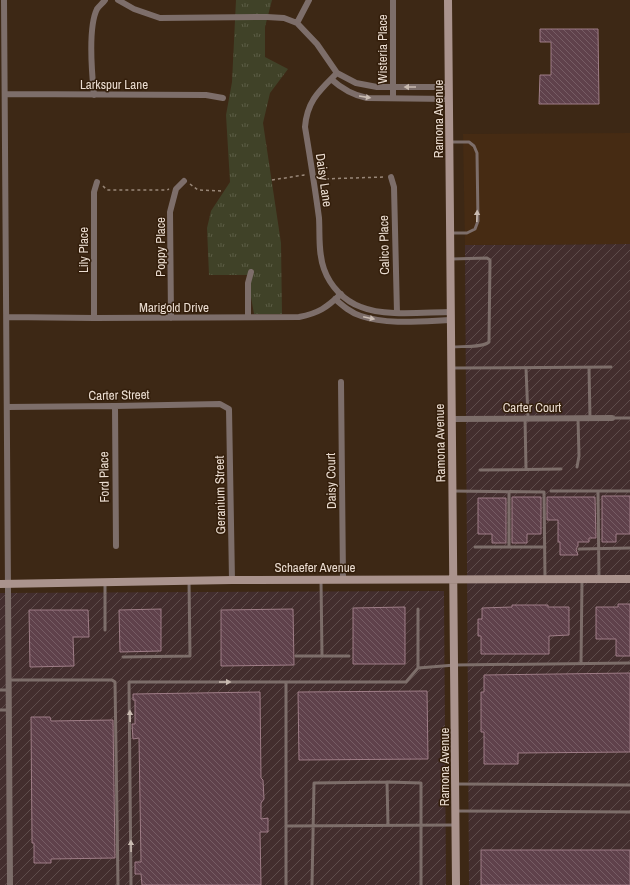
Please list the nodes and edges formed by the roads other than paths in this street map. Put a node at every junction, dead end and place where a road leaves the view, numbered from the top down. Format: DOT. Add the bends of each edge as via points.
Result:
graph roads {
  1 [pos="4,0"];
  2 [pos="106,0"];
  3 [pos="118,0"];
  4 [pos="309,0"];
  5 [pos="393,0"];
  6 [pos="448,0"];
  7 [pos="297,23"];
  8 [pos="337,73"];
  9 [pos="331,79"];
  10 [pos="393,87"];
  11 [pos="449,87"];
  12 [pos="5,94"];
  13 [pos="94,96"];
  14 [pos="222,98"];
  15 [pos="393,98"];
  16 [pos="450,98"];
  17 [pos="450,142"];
  18 [pos="391,177"];
  19 [pos="184,181"];
  20 [pos="97,182"];
  21 [pos="450,233"];
  22 [pos="451,259"];
  23 [pos="251,272"];
  24 [pos="3,289"];
  25 [pos="341,294"];
  26 [pos="336,299"];
  27 [pos="451,312"];
  28 [pos="396,313"];
  29 [pos="7,317"];
  30 [pos="248,317"];
  31 [pos="94,318"];
  32 [pos="171,318"];
  33 [pos="451,320"];
  34 [pos="452,346"];
  35 [pos="611,367"];
  36 [pos="452,368"];
  37 [pos="526,368"];
  38 [pos="589,368"];
  39 [pos="341,382"];
  40 [pos="115,406"];
  41 [pos="7,407"];
  42 [pos="229,409"];
  43 [pos="527,418"];
  44 [pos="578,418"];
  45 [pos="590,418"];
  46 [pos="612,418"];
  47 [pos="630,418"];
  48 [pos="452,419"];
  49 [pos="577,467"];
  50 [pos="526,469"];
  51 [pos="480,470"];
  52 [pos="562,470"];
  53 [pos="453,491"];
  54 [pos="551,491"];
  55 [pos="598,491"];
  56 [pos="630,491"];
  57 [pos="509,492"];
  58 [pos="116,546"];
  59 [pos="476,547"];
  60 [pos="509,547"];
  61 [pos="545,547"];
  62 [pos="598,548"];
  63 [pos="630,548"];
  64 [pos="579,549"];
  65 [pos="321,579"];
  66 [pos="343,579"];
  67 [pos="546,579"];
  68 [pos="582,579"];
  69 [pos="599,579"];
  70 [pos="630,579"];
  71 [pos="232,580"];
  72 [pos="454,580"];
  73 [pos="189,581"];
  74 [pos="105,582"];
  75 [pos="4,584"];
  76 [pos="418,609"];
  77 [pos="106,630"];
  78 [pos="296,656"];
  79 [pos="322,656"];
  80 [pos="349,656"];
  81 [pos="123,658"];
  82 [pos="630,663"];
  83 [pos="582,664"];
  84 [pos="455,665"];
  85 [pos="418,668"];
  86 [pos="8,680"];
  87 [pos="286,682"];
  88 [pos="0,690"];
  89 [pos="8,690"];
  90 [pos="0,710"];
  91 [pos="8,710"];
  92 [pos="387,782"];
  93 [pos="456,784"];
  94 [pos="630,785"];
  95 [pos="456,811"];
  96 [pos="630,812"];
  97 [pos="388,825"];
  98 [pos="422,825"];
  99 [pos="456,825"];
  100 [pos="286,826"];
  101 [pos="313,826"];
  102 [pos="10,885"];
  103 [pos="118,885"];
  104 [pos="131,885"];
  105 [pos="286,885"];
  106 [pos="312,885"];
  107 [pos="420,885"];
  108 [pos="456,885"];
  1 -- 12 [label="street"];
  2 -- 13 [label="street" via="97,8 94,20"];
  3 -- 7 [label="street" via="160,18 267,17 284,18"];
  4 -- 7 [label="street"];
  5 -- 10 [label="street, Wisteria Place"];
  6 -- 11 [label="main road, Ramona Avenue"];
  7 -- 8 [label="street" via="317,44"];
  8 -- 9 [label="street, Daisy Lane"];
  8 -- 10 [label="street" via="356,83"];
  9 -- 15 [label="street, one-way" via="346,91 360,97"];
  9 -- 25 [label="street, Daisy Lane" via="310,105 306,127 324,268 330,282"];
  11 -- 10 [label="street, one-way"];
  10 -- 15 [label="street, Wisteria Place"];
  11 -- 16 [label="main road, Ramona Avenue"];
  12 -- 13 [label="street, Larkspur Lane"];
  12 -- 24 [label="street"];
  13 -- 14 [label="street, Larkspur Lane" via="206,95"];
  15 -- 16 [label="street"];
  16 -- 17 [label="main road, Ramona Avenue"];
  17 -- 21 [label="main road, Ramona Avenue"];
  21 -- 17 [label="lane, one-way" via="467,233 475,229 478,221 477,153 469,142"];
  18 -- 28 [label="street, Calico Place" via="394,187"];
  19 -- 32 [label="street, Poppy Place" via="176,189 170,212"];
  20 -- 31 [label="street, Lily Place" via="94,192"];
  21 -- 22 [label="main road, Ramona Avenue"];
  22 -- 27 [label="main road, Ramona Avenue"];
  22 -- 34 [label="lane" via="490,260 489,342 486,345"];
  23 -- 30 [label="street" via="248,283"];
  24 -- 29 [label="street"];
  25 -- 26 [label="street, Marigold Drive"];
  25 -- 28 [label="street" via="349,302 362,308"];
  26 -- 30 [label="street, Marigold Drive" via="319,312 299,317"];
  26 -- 33 [label="street, one-way" via="355,314 370,318 392,321"];
  27 -- 28 [label="street"];
  27 -- 33 [label="main road, Ramona Avenue"];
  29 -- 31 [label="street, Marigold Drive"];
  29 -- 41 [label="street"];
  30 -- 32 [label="street, Marigold Drive"];
  31 -- 32 [label="street, Marigold Drive"];
  33 -- 34 [label="main road, Ramona Avenue"];
  34 -- 36 [label="main road, Ramona Avenue"];
  35 -- 38 [label="lane"];
  36 -- 37 [label="lane"];
  36 -- 48 [label="main road, Ramona Avenue"];
  37 -- 38 [label="lane"];
  37 -- 43 [label="lane"];
  38 -- 45 [label="lane"];
  39 -- 66 [label="street, Daisy Court"];
  40 -- 41 [label="street, Carter Street"];
  40 -- 42 [label="street, Carter Street" via="220,404"];
  40 -- 58 [label="street, Ford Place"];
  41 -- 75 [label="street"];
  42 -- 71 [label="street, Geranium Street"];
  43 -- 44 [label="street, Carter Court"];
  43 -- 48 [label="street, Carter Court"];
  43 -- 50 [label="lane"];
  44 -- 45 [label="street, Carter Court"];
  44 -- 49 [label="lane"];
  45 -- 46 [label="street, Carter Court"];
  46 -- 47 [label="lane"];
  48 -- 53 [label="main road, Ramona Avenue"];
  50 -- 51 [label="lane"];
  50 -- 52 [label="lane"];
  53 -- 57 [label="lane"];
  53 -- 72 [label="main road, Ramona Avenue"];
  54 -- 55 [label="lane"];
  55 -- 56 [label="lane"];
  55 -- 62 [label="lane"];
  57 -- 60 [label="lane"];
  57 -- 61 [label="lane" via="544,492"];
  59 -- 60 [label="lane"];
  60 -- 61 [label="lane"];
  61 -- 67 [label="lane"];
  62 -- 63 [label="lane"];
  62 -- 64 [label="lane"];
  62 -- 69 [label="lane"];
  65 -- 66 [label="main road, Schaefer Avenue"];
  65 -- 71 [label="main road, Schaefer Avenue"];
  65 -- 79 [label="lane"];
  66 -- 72 [label="main road, Schaefer Avenue"];
  67 -- 68 [label="main road, Schaefer Avenue"];
  67 -- 72 [label="main road, Schaefer Avenue"];
  68 -- 69 [label="main road, Schaefer Avenue"];
  68 -- 83 [label="lane"];
  69 -- 70 [label="main road, Schaefer Avenue"];
  71 -- 73 [label="main road, Schaefer Avenue"];
  72 -- 84 [label="main road, Ramona Avenue"];
  73 -- 74 [label="main road, Schaefer Avenue"];
  73 -- 81 [label="lane" via="190,656"];
  74 -- 75 [label="main road, Schaefer Avenue"];
  74 -- 77 [label="lane"];
  75 -- 86 [label="street"];
  76 -- 85 [label="lane"];
  78 -- 79 [label="lane"];
  79 -- 80 [label="lane"];
  82 -- 83 [label="lane"];
  83 -- 84 [label="lane"];
  84 -- 85 [label="lane"];
  84 -- 93 [label="main road, Ramona Avenue"];
  85 -- 87 [label="lane" via="406,682"];
  86 -- 89 [label="street"];
  86 -- 103 [label="lane" via="115,682"];
  87 -- 100 [label="lane"];
  104 -- 87 [label="lane, one-way" via="129,682"];
  88 -- 89 [label="lane"];
  89 -- 91 [label="street"];
  90 -- 91 [label="lane"];
  91 -- 102 [label="street"];
  92 -- 97 [label="lane"];
  92 -- 98 [label="lane" via="421,783"];
  92 -- 101 [label="lane" via="314,783"];
  93 -- 94 [label="lane"];
  93 -- 95 [label="main road, Ramona Avenue"];
  95 -- 96 [label="lane"];
  95 -- 99 [label="main road, Ramona Avenue"];
  97 -- 98 [label="lane"];
  97 -- 101 [label="lane"];
  98 -- 99 [label="lane"];
  98 -- 107 [label="lane"];
  99 -- 108 [label="main road, Ramona Avenue"];
  100 -- 101 [label="lane"];
  100 -- 105 [label="lane"];
  101 -- 106 [label="lane"];
}
